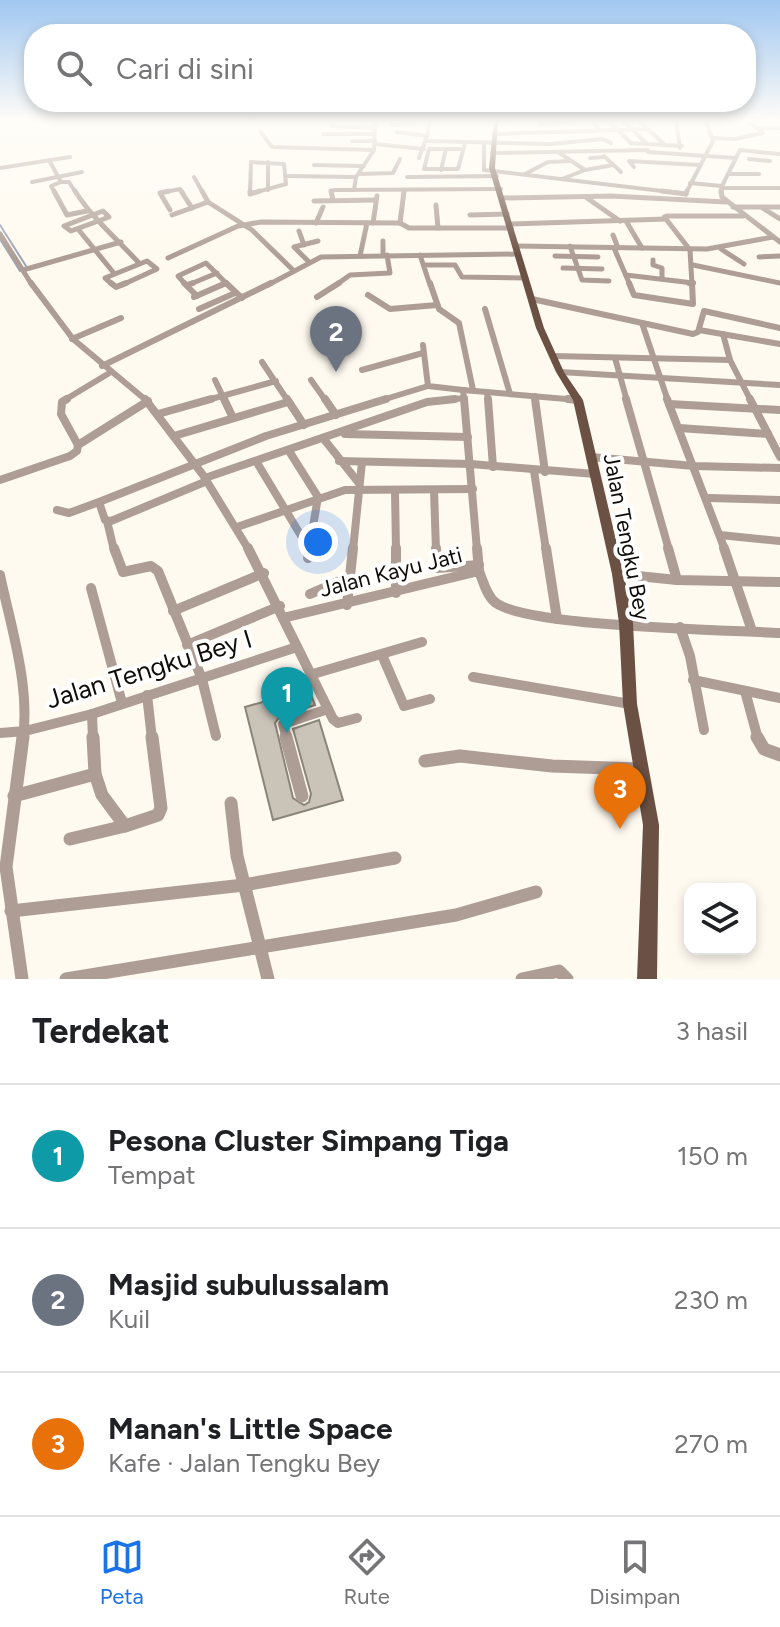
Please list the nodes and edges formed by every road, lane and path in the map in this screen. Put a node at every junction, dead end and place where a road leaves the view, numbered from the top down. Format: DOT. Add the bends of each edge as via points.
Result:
graph roads {
  1 [pos="699,165"];
  2 [pos="31,166"];
  3 [pos="52,166"];
  4 [pos="250,166"];
  5 [pos="268,166"];
  6 [pos="284,166"];
  7 [pos="321,166"];
  8 [pos="324,166"];
  9 [pos="364,166"];
  10 [pos="398,166"];
  11 [pos="425,166"];
  12 [pos="442,166"];
  13 [pos="459,166"];
  14 [pos="483,166"];
  15 [pos="495,166"];
  16 [pos="541,166"];
  17 [pos="578,166"];
  18 [pos="602,166"];
  19 [pos="605,166"];
  20 [pos="614,166"];
  21 [pos="651,166"];
  22 [pos="732,166"];
  23 [pos="441,170"];
  24 [pos="585,170"];
  25 [pos="648,171"];
  26 [pos="82,172"];
  27 [pos="621,172"];
  28 [pos="496,173"];
  29 [pos="524,174"];
  30 [pos="728,174"];
  31 [pos="759,174"];
  32 [pos="357,175"];
  33 [pos="287,176"];
  34 [pos="57,177"];
  35 [pos="194,177"];
  36 [pos="407,177"];
  37 [pos="561,179"];
  38 [pos="41,180"];
  39 [pos="32,182"];
  40 [pos="61,182"];
  41 [pos="690,183"];
  42 [pos="722,187"];
  43 [pos="780,188"];
  44 [pos="268,190"];
  45 [pos="354,190"];
  46 [pos="378,191"];
  47 [pos="404,191"];
  48 [pos="160,193"];
  49 [pos="686,194"];
  50 [pos="149,195"];
  51 [pos="587,197"];
  52 [pos="333,200"];
  53 [pos="376,200"];
  54 [pos="314,201"];
  55 [pos="693,201"];
  56 [pos="208,202"];
  57 [pos="726,202"];
  58 [pos="436,205"];
  59 [pos="323,207"];
  60 [pos="732,207"];
  61 [pos="780,207"];
  62 [pos="192,208"];
  63 [pos="763,208"];
  64 [pos="478,209"];
  65 [pos="506,211"];
  66 [pos="88,213"];
  67 [pos="470,215"];
  68 [pos="743,216"];
  69 [pos="778,217"];
  70 [pos="666,219"];
  71 [pos="623,221"];
  72 [pos="101,222"];
  73 [pos="316,223"];
  74 [pos="370,223"];
  75 [pos="400,223"];
  76 [pos="245,224"];
  77 [pos="438,228"];
  78 [pos="463,228"];
  79 [pos="78,229"];
  80 [pos="299,231"];
  81 [pos="0,234"];
  82 [pos="613,235"];
  83 [pos="464,237"];
  84 [pos="773,237"];
  85 [pos="318,241"];
  86 [pos="383,241"];
  87 [pos="121,242"];
  88 [pos="780,242"];
  89 [pos="304,245"];
  90 [pos="570,246"];
  91 [pos="616,248"];
  92 [pos="642,248"];
  93 [pos="720,248"];
  94 [pos="95,250"];
  95 [pos="517,250"];
  96 [pos="690,250"];
  97 [pos="385,255"];
  98 [pos="420,255"];
  99 [pos="360,256"];
  100 [pos="555,256"];
  101 [pos="780,256"];
  102 [pos="574,257"];
  103 [pos="598,257"];
  104 [pos="759,257"];
  105 [pos="168,258"];
  106 [pos="653,260"];
  107 [pos="309,262"];
  108 [pos="139,263"];
  109 [pos="744,264"];
  110 [pos="424,265"];
  111 [pos="693,265"];
  112 [pos="563,268"];
  113 [pos="578,269"];
  114 [pos="602,269"];
  115 [pos="23,270"];
  116 [pos="294,271"];
  117 [pos="113,272"];
  118 [pos="217,273"];
  119 [pos="626,275"];
  120 [pos="526,278"];
  121 [pos="662,278"];
  122 [pos="609,281"];
  123 [pos="226,283"];
  124 [pos="693,283"];
  125 [pos="780,283"];
  126 [pos="187,285"];
  127 [pos="239,295"];
  128 [pos="368,295"];
  129 [pos="317,297"];
  130 [pos="532,299"];
  131 [pos="695,301"];
  132 [pos="437,305"];
  133 [pos="199,309"];
  134 [pos="485,309"];
  135 [pos="704,311"];
  136 [pos="121,318"];
  137 [pos="642,323"];
  138 [pos="780,328"];
  139 [pos="699,330"];
  140 [pos="723,334"];
  141 [pos="72,339"];
  142 [pos="780,344"];
  143 [pos="553,356"];
  144 [pos="615,358"];
  145 [pos="656,359"];
  146 [pos="730,360"];
  147 [pos="262,362"];
  148 [pos="102,366"];
  149 [pos="362,370"];
  150 [pos="111,372"];
  151 [pos="560,372"];
  152 [pos="618,375"];
  153 [pos="660,377"];
  154 [pos="215,380"];
  155 [pos="311,380"];
  156 [pos="276,381"];
  157 [pos="740,382"];
  158 [pos="780,385"];
  159 [pos="428,386"];
  160 [pos="473,390"];
  161 [pos="487,392"];
  162 [pos="464,394"];
  163 [pos="510,394"];
  164 [pos="220,396"];
  165 [pos="535,396"];
  166 [pos="578,400"];
  167 [pos="148,401"];
  168 [pos="288,402"];
  169 [pos="669,404"];
  170 [pos="756,409"];
  171 [pos="780,410"];
  172 [pos="158,414"];
  173 [pos="336,415"];
  174 [pos="233,418"];
  175 [pos="304,425"];
  176 [pos="679,428"];
  177 [pos="339,433"];
  178 [pos="768,434"];
  179 [pos="174,436"];
  180 [pos="468,437"];
  181 [pos="323,438"];
  182 [pos="78,445"];
  183 [pos="289,451"];
  184 [pos="591,457"];
  185 [pos="780,457"];
  186 [pos="256,461"];
  187 [pos="339,461"];
  188 [pos="362,462"];
  189 [pos="645,462"];
  190 [pos="193,463"];
  191 [pos="471,464"];
  192 [pos="694,466"];
  193 [pos="493,467"];
  194 [pos="780,468"];
  195 [pos="534,471"];
  196 [pos="545,472"];
  197 [pos="595,474"];
  198 [pos="0,480"];
  199 [pos="206,480"];
  200 [pos="358,486"];
  201 [pos="473,489"];
  202 [pos="434,490"];
  203 [pos="395,491"];
  204 [pos="318,497"];
  205 [pos="708,498"];
  206 [pos="780,500"];
  207 [pos="99,502"];
  208 [pos="57,510"];
  209 [pos="284,510"];
  210 [pos="107,521"];
  211 [pos="237,527"];
  212 [pos="720,535"];
  213 [pos="780,541"];
  214 [pos="479,568"];
  215 [pos="264,573"];
  216 [pos="618,574"];
  217 [pos="349,577"];
  218 [pos="0,579"];
  219 [pos="677,580"];
  220 [pos="737,580"];
  221 [pos="780,582"];
  222 [pos="91,588"];
  223 [pos="396,593"];
  224 [pos="310,594"];
  225 [pos="347,605"];
  226 [pos="280,606"];
  227 [pos="173,611"];
  228 [pos="287,617"];
  229 [pos="557,619"];
  230 [pos="626,623"];
  231 [pos="680,627"];
  232 [pos="752,631"];
  233 [pos="780,633"];
  234 [pos="422,642"];
  235 [pos="187,645"];
  236 [pos="297,647"];
  237 [pos="382,655"];
  238 [pos="313,674"];
  239 [pos="473,677"];
  240 [pos="202,679"];
  241 [pos="693,680"];
  242 [pos="745,691"];
  243 [pos="147,695"];
  244 [pos="780,698"];
  245 [pos="430,699"];
  246 [pos="122,703"];
  247 [pos="630,704"];
  248 [pos="328,709"];
  249 [pos="92,714"];
  250 [pos="357,718"];
  251 [pos="704,730"];
  252 [pos="25,731"];
  253 [pos="0,733"];
  254 [pos="216,736"];
  255 [pos="780,755"];
  256 [pos="425,761"];
  257 [pos="639,769"];
  258 [pos="95,774"];
  259 [pos="14,796"];
  260 [pos="302,796"];
  261 [pos="231,803"];
  262 [pos="125,826"];
  263 [pos="70,839"];
  264 [pos="395,858"];
  265 [pos="3,868"];
  266 [pos="244,885"];
  267 [pos="536,892"];
  268 [pos="11,911"];
  269 [pos="260,947"];
  270 [pos="22,979"];
  271 [pos="66,979"];
  272 [pos="268,979"];
  273 [pos="522,979"];
  274 [pos="567,979"];
  275 [pos="647,979"];
  1 -- 41 [label="street"];
  2 -- 38 [label="street"];
  3 -- 34 [label="street"];
  4 -- 44 [label="street" via="249,192"];
  5 -- 44 [label="street"];
  6 -- 33 [label="street"];
  7 -- 8 [label="street"];
  8 -- 9 [label="street"];
  9 -- 32 [label="street"];
  10 -- 32 [label="street" via="394,172"];
  11 -- 23 [label="street"];
  12 -- 23 [label="street"];
  13 -- 23 [label="street"];
  14 -- 28 [label="street"];
  15 -- 28 [label="main road, Jalan Tengku Bey"];
  16 -- 29 [label="street"];
  17 -- 24 [label="street"];
  18 -- 19 [label="street"];
  18 -- 24 [label="street"];
  20 -- 27 [label="street"];
  21 -- 25 [label="street"];
  22 -- 30 [label="street"];
  24 -- 37 [label="street"];
  26 -- 34 [label="street"];
  28 -- 29 [label="street"];
  28 -- 36 [label="street"];
  28 -- 65 [label="main road, Jalan Tengku Bey"];
  29 -- 37 [label="street"];
  30 -- 31 [label="street"];
  30 -- 42 [label="street"];
  32 -- 33 [label="street"];
  32 -- 45 [label="street"];
  33 -- 44 [label="street" via="286,185"];
  34 -- 38 [label="street"];
  34 -- 40 [label="street"];
  35 -- 56 [label="street"];
  37 -- 49 [label="street"];
  38 -- 39 [label="street"];
  40 -- 66 [label="street" via="69,182"];
  40 -- 66 [label="street" via="51,186 67,215"];
  41 -- 42 [label="street"];
  41 -- 49 [label="street"];
  42 -- 43 [label="street"];
  42 -- 57 [label="street"];
  45 -- 46 [label="street"];
  45 -- 52 [label="street" via="332,190"];
  46 -- 47 [label="street"];
  46 -- 53 [label="street"];
  47 -- 65 [label="street"];
  47 -- 75 [label="street"];
  48 -- 50 [label="street"];
  48 -- 62 [label="street" via="180,189"];
  48 -- 62 [label="street" via="171,213"];
  49 -- 55 [label="street"];
  51 -- 55 [label="street"];
  51 -- 65 [label="street"];
  51 -- 71 [label="street"];
  52 -- 53 [label="street"];
  52 -- 54 [label="street"];
  53 -- 74 [label="street"];
  55 -- 57 [label="street"];
  56 -- 62 [label="street"];
  56 -- 76 [label="street"];
  57 -- 60 [label="street"];
  58 -- 77 [label="street"];
  59 -- 73 [label="street"];
  60 -- 63 [label="street"];
  60 -- 68 [label="street"];
  61 -- 63 [label="street"];
  63 -- 69 [label="street"];
  64 -- 65 [label="street"];
  65 -- 67 [label="street"];
  65 -- 71 [label="street"];
  65 -- 78 [label="street"];
  65 -- 95 [label="main road, Jalan Tengku Bey"];
  66 -- 72 [label="street"];
  66 -- 72 [label="street" via="105,212 109,217"];
  66 -- 79 [label="street" via="64,225 69,231"];
  68 -- 70 [label="street"];
  68 -- 84 [label="street"];
  70 -- 71 [label="street"];
  70 -- 96 [label="street"];
  71 -- 92 [label="street"];
  72 -- 79 [label="street"];
  72 -- 87 [label="street"];
  73 -- 74 [label="street"];
  73 -- 76 [label="street"];
  74 -- 75 [label="street"];
  74 -- 99 [label="street"];
  75 -- 77 [label="street" via="407,228"];
  76 -- 105 [label="street"];
  76 -- 116 [label="street"];
  77 -- 78 [label="street"];
  78 -- 83 [label="street"];
  79 -- 94 [label="street"];
  80 -- 89 [label="street"];
  81 -- 115 [label="street"];
  82 -- 91 [label="street"];
  84 -- 88 [label="street"];
  84 -- 93 [label="street"];
  85 -- 89 [label="street"];
  86 -- 97 [label="street"];
  87 -- 94 [label="street"];
  87 -- 108 [label="street"];
  89 -- 107 [label="street" via="294,248"];
  90 -- 91 [label="street"];
  90 -- 95 [label="street"];
  90 -- 102 [label="street"];
  91 -- 92 [label="street"];
  91 -- 119 [label="street"];
  92 -- 96 [label="street"];
  93 -- 96 [label="street"];
  93 -- 109 [label="street"];
  94 -- 115 [label="street"];
  94 -- 117 [label="street"];
  95 -- 98 [label="street"];
  95 -- 120 [label="main road, Jalan Tengku Bey"];
  96 -- 111 [label="street"];
  97 -- 98 [label="street"];
  97 -- 99 [label="street"];
  97 -- 129 [label="street" via="390,273 350,275"];
  98 -- 110 [label="street"];
  99 -- 107 [label="street" via="323,256"];
  100 -- 102 [label="street"];
  101 -- 104 [label="street"];
  102 -- 103 [label="street"];
  102 -- 113 [label="street"];
  106 -- 121 [label="street" via="662,268"];
  107 -- 116 [label="street"];
  108 -- 117 [label="street"];
  108 -- 117 [label="street" via="149,261 157,269 116,287 105,278"];
  110 -- 120 [label="street" via="455,265 462,277"];
  110 -- 132 [label="street"];
  111 -- 124 [label="street"];
  111 -- 125 [label="street"];
  112 -- 113 [label="street"];
  113 -- 114 [label="street"];
  113 -- 122 [label="street" via="583,280"];
  115 -- 141 [label="street"];
  116 -- 127 [label="street"];
  118 -- 123 [label="street"];
  118 -- 126 [label="street"];
  118 -- 126 [label="street" via="204,264 178,276"];
  119 -- 121 [label="street"];
  119 -- 131 [label="street" via="636,296"];
  120 -- 130 [label="main road, Jalan Tengku Bey"];
  121 -- 124 [label="street"];
  123 -- 126 [label="street" via="194,297"];
  123 -- 127 [label="street"];
  124 -- 131 [label="street"];
  127 -- 133 [label="street"];
  127 -- 148 [label="street"];
  128 -- 132 [label="street" via="390,309"];
  130 -- 137 [label="street"];
  130 -- 143 [label="main road, Jalan Tengku Bey"];
  131 -- 135 [label="street" via="704,305"];
  132 -- 160 [label="street" via="459,323"];
  134 -- 163 [label="street"];
  135 -- 138 [label="street"];
  135 -- 139 [label="street"];
  136 -- 141 [label="street"];
  137 -- 139 [label="street" via="693,334"];
  137 -- 145 [label="street"];
  139 -- 140 [label="street"];
  140 -- 142 [label="street"];
  140 -- 146 [label="street"];
  141 -- 148 [label="street"];
  143 -- 144 [label="street"];
  143 -- 151 [label="main road, Jalan Tengku Bey"];
  144 -- 145 [label="street"];
  144 -- 152 [label="street"];
  145 -- 146 [label="street"];
  145 -- 153 [label="street"];
  146 -- 157 [label="street"];
  147 -- 156 [label="street"];
  148 -- 150 [label="street"];
  149 -- 159 [label="street" via="423,349"];
  150 -- 167 [label="street"];
  150 -- 182 [label="street" via="62,402 61,414"];
  151 -- 152 [label="street"];
  151 -- 166 [label="main road, Jalan Tengku Bey"];
  152 -- 153 [label="street"];
  152 -- 189 [label="street"];
  153 -- 157 [label="street"];
  153 -- 169 [label="street"];
  154 -- 164 [label="street"];
  155 -- 173 [label="street"];
  156 -- 164 [label="street"];
  156 -- 168 [label="street"];
  157 -- 158 [label="street"];
  157 -- 170 [label="street"];
  159 -- 162 [label="street"];
  159 -- 173 [label="street"];
  160 -- 161 [label="street"];
  160 -- 162 [label="street"];
  161 -- 163 [label="street"];
  161 -- 193 [label="street"];
  162 -- 177 [label="street"];
  162 -- 180 [label="street"];
  163 -- 165 [label="street"];
  164 -- 172 [label="street"];
  164 -- 174 [label="street"];
  165 -- 166 [label="street"];
  165 -- 196 [label="street"];
  166 -- 184 [label="main road, Jalan Tengku Bey"];
  167 -- 172 [label="street"];
  167 -- 182 [label="street"];
  168 -- 174 [label="street"];
  168 -- 175 [label="street"];
  169 -- 170 [label="street"];
  169 -- 176 [label="street"];
  170 -- 171 [label="street"];
  170 -- 178 [label="street"];
  172 -- 179 [label="street"];
  173 -- 175 [label="street"];
  174 -- 179 [label="street"];
  175 -- 190 [label="street"];
  176 -- 178 [label="street"];
  176 -- 192 [label="street"];
  177 -- 180 [label="street"];
  177 -- 181 [label="street"];
  178 -- 185 [label="street"];
  179 -- 190 [label="street"];
  180 -- 191 [label="street"];
  181 -- 183 [label="street"];
  181 -- 187 [label="street"];
  182 -- 198 [label="street" via="70,456"];
  183 -- 186 [label="street"];
  183 -- 204 [label="street"];
  184 -- 189 [label="street"];
  184 -- 197 [label="main road, Jalan Tengku Bey"];
  186 -- 199 [label="street"];
  186 -- 209 [label="street"];
  187 -- 188 [label="street"];
  187 -- 200 [label="street"];
  188 -- 191 [label="street"];
  188 -- 200 [label="street"];
  189 -- 192 [label="street"];
  189 -- 219 [label="street"];
  190 -- 199 [label="street"];
  190 -- 207 [label="street"];
  191 -- 193 [label="street"];
  191 -- 201 [label="street"];
  192 -- 194 [label="street"];
  192 -- 205 [label="street"];
  193 -- 195 [label="street"];
  195 -- 196 [label="street"];
  195 -- 229 [label="street"];
  196 -- 197 [label="street"];
  197 -- 216 [label="main road, Jalan Tengku Bey"];
  199 -- 210 [label="street"];
  199 -- 211 [label="street"];
  200 -- 203 [label="street"];
  200 -- 204 [label="street"];
  200 -- 217 [label="street"];
  201 -- 202 [label="street"];
  201 -- 214 [label="street"];
  202 -- 203 [label="street"];
  202 -- 214 [label="street" via="437,568"];
  203 -- 223 [label="street"];
  204 -- 209 [label="street"];
  204 -- 209 [label="street" via="308,554"];
  205 -- 206 [label="street"];
  205 -- 212 [label="street"];
  207 -- 208 [label="street" via="69,513"];
  207 -- 210 [label="street"];
  209 -- 211 [label="street"];
  210 -- 227 [label="street" via="121,570 155,567"];
  211 -- 215 [label="street"];
  212 -- 213 [label="street"];
  212 -- 220 [label="street"];
  214 -- 223 [label="street, Jalan Kayu Jati"];
  214 -- 229 [label="street, Jalan Kayu Jati" via="499,607"];
  215 -- 226 [label="street"];
  215 -- 227 [label="street"];
  216 -- 219 [label="street"];
  216 -- 230 [label="main road, Jalan Tengku Bey"];
  217 -- 224 [label="street"];
  217 -- 225 [label="street"];
  218 -- 252 [label="street" via="23,682"];
  219 -- 220 [label="street"];
  220 -- 221 [label="street"];
  220 -- 232 [label="street"];
  222 -- 246 [label="street"];
  223 -- 225 [label="street, Jalan Kayu Jati"];
  225 -- 228 [label="street, Jalan Kayu Jati"];
  226 -- 228 [label="street"];
  226 -- 235 [label="street"];
  227 -- 235 [label="street"];
  228 -- 236 [label="street"];
  229 -- 230 [label="street, Jalan Kayu Jati"];
  230 -- 231 [label="street, Jalan Kayu Jati"];
  230 -- 247 [label="main road, Jalan Tengku Bey"];
  231 -- 232 [label="street, Jalan Kayu Jati"];
  231 -- 241 [label="street"];
  232 -- 233 [label="street, Jalan Kayu Jati"];
  234 -- 237 [label="street"];
  235 -- 240 [label="street"];
  236 -- 238 [label="street"];
  236 -- 240 [label="street, Jalan Tengku Bey I"];
  237 -- 238 [label="street"];
  237 -- 245 [label="street" via="404,706"];
  238 -- 248 [label="street"];
  239 -- 247 [label="street"];
  240 -- 243 [label="street, Jalan Tengku Bey I"];
  240 -- 254 [label="street"];
  241 -- 242 [label="street"];
  241 -- 251 [label="street"];
  242 -- 244 [label="street"];
  242 -- 255 [label="street" via="759,743"];
  243 -- 246 [label="street, Jalan Tengku Bey I"];
  243 -- 262 [label="street" via="161,808 158,815"];
  246 -- 249 [label="street, Jalan Tengku Bey I"];
  247 -- 257 [label="main road, Jalan Tengku Bey"];
  248 -- 250 [label="street" via="334,722"];
  248 -- 260 [label="street" via="283,724"];
  249 -- 252 [label="street, Jalan Tengku Bey I"];
  249 -- 258 [label="street"];
  252 -- 253 [label="street"];
  252 -- 259 [label="street, Jalan Tengku Bey I"];
  256 -- 257 [label="street" via="460,756"];
  257 -- 275 [label="main road, Jalan Tengku Bey" via="651,825"];
  258 -- 259 [label="street"];
  258 -- 262 [label="street" via="102,795"];
  259 -- 265 [label="street, Jalan Tengku Bey I"];
  261 -- 266 [label="street"];
  262 -- 263 [label="street"];
  264 -- 266 [label="street"];
  265 -- 268 [label="street, Jalan Tengku Bey I"];
  266 -- 268 [label="street"];
  266 -- 269 [label="street"];
  267 -- 269 [label="street" via="456,915"];
  268 -- 270 [label="street, Jalan Tengku Bey I"];
  269 -- 271 [label="street"];
  269 -- 272 [label="street"];
  273 -- 274 [label="street" via="559,971"];
}
